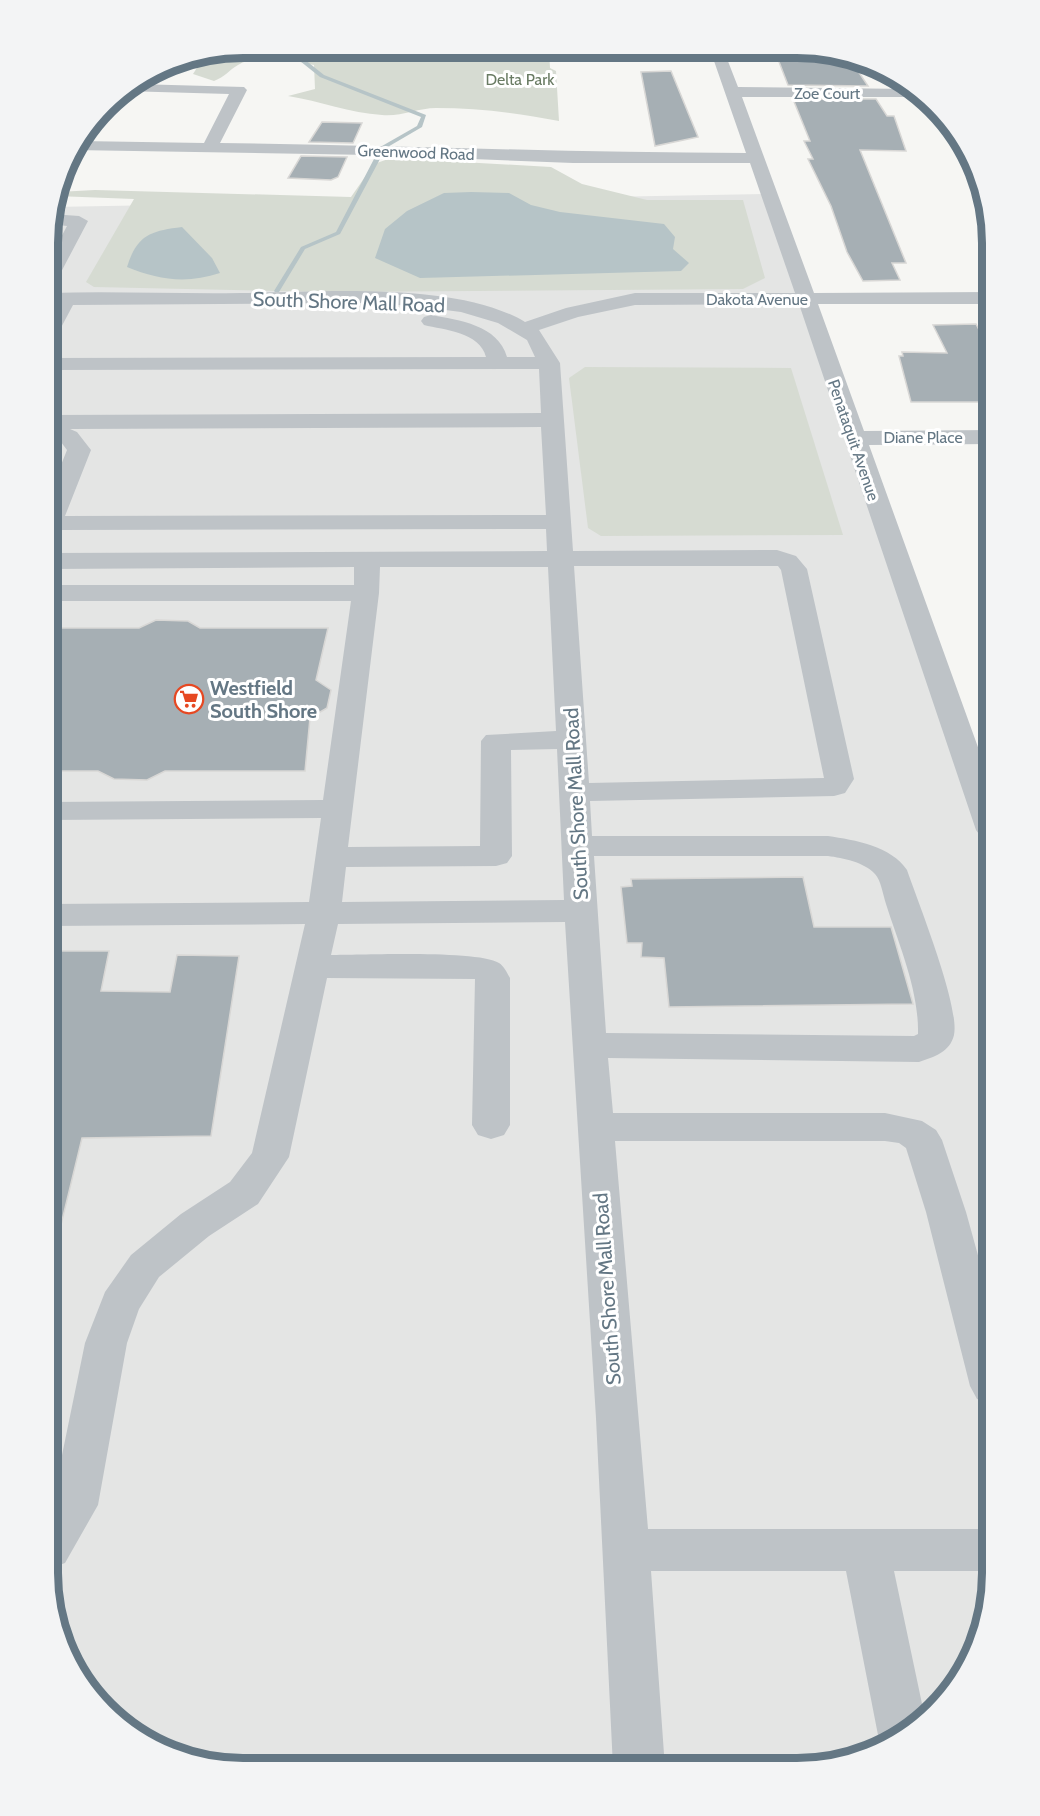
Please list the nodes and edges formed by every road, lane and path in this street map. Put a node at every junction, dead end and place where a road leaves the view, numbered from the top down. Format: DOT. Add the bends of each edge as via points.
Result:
graph roads {
  1 [pos="720,58"];
  2 [pos="143,88"];
  3 [pos="733,92"];
  4 [pos="904,94"];
  5 [pos="86,146"];
  6 [pos="210,147"];
  7 [pos="756,158"];
  8 [pos="60,220"];
  9 [pos="58,260"];
  10 [pos="982,298"];
  11 [pos="805,299"];
  12 [pos="58,311"];
  13 [pos="58,311"];
  14 [pos="526,328"];
  15 [pos="498,363"];
  16 [pos="549,363"];
  17 [pos="58,364"];
  18 [pos="552,420"];
  19 [pos="58,425"];
  20 [pos="58,430"];
  21 [pos="982,437"];
  22 [pos="853,438"];
  23 [pos="58,504"];
  24 [pos="392,522"];
  25 [pos="560,522"];
  26 [pos="58,524"];
  27 [pos="562,558"];
  28 [pos="58,561"];
  29 [pos="380,561"];
  30 [pos="58,593"];
  31 [pos="366,593"];
  32 [pos="573,740"];
  33 [pos="576,792"];
  34 [pos="982,801"];
  35 [pos="338,809"];
  36 [pos="58,811"];
  37 [pos="579,846"];
  38 [pos="332,857"];
  39 [pos="583,910"];
  40 [pos="324,911"];
  41 [pos="58,915"];
  42 [pos="312,966"];
  43 [pos="589,1045"];
  44 [pos="491,1125"];
  45 [pos="595,1127"];
  46 [pos="981,1345"];
  47 [pos="58,1532"];
  48 [pos="625,1550"];
  49 [pos="981,1550"];
  50 [pos="866,1551"];
  51 [pos="901,1725"];
  52 [pos="638,1758"];
  1 -- 3 [label="street, Penataquit Avenue"];
  2 -- 6 [label="street" via="239,90"];
  3 -- 4 [label="street, Zoe Court"];
  3 -- 7 [label="street, Penataquit Avenue"];
  5 -- 6 [label="street, Greenwood Road"];
  6 -- 7 [label="street, Greenwood Road" via="573,158"];
  7 -- 11 [label="street, Penataquit Avenue"];
  8 -- 9 [label="street" via="80,221"];
  10 -- 11 [label="street, Dakota Avenue"];
  11 -- 14 [label="street, Dakota Avenue" via="635,299 573,312"];
  11 -- 22 [label="street, Penataquit Avenue"];
  12 -- 14 [label="street, South Shore Mall Road" via="411,299 473,309"];
  13 -- 15 [label="street" via="412,317 467,330 487,339 496,350"];
  14 -- 16 [label="street, South Shore Mall Road" via="538,336"];
  15 -- 16 [label="street"];
  15 -- 17 [label="street"];
  16 -- 18 [label="street, South Shore Mall Road"];
  18 -- 19 [label="street"];
  18 -- 25 [label="street, South Shore Mall Road"];
  20 -- 23 [label="street" via="79,450"];
  21 -- 22 [label="street, Diane Place"];
  22 -- 34 [label="street, Penataquit Avenue"];
  24 -- 25 [label="street"];
  24 -- 26 [label="street"];
  24 -- 29 [label="street"];
  25 -- 27 [label="street, South Shore Mall Road"];
  27 -- 29 [label="street"];
  27 -- 32 [label="street, South Shore Mall Road"];
  27 -- 33 [label="street" via="787,561 794,569 839,779 834,787 812,789"];
  28 -- 29 [label="street"];
  29 -- 31 [label="street"];
  30 -- 31 [label="street"];
  31 -- 35 [label="street"];
  32 -- 33 [label="street, South Shore Mall Road"];
  32 -- 38 [label="street" via="496,741 496,856"];
  33 -- 37 [label="street, South Shore Mall Road"];
  35 -- 36 [label="street"];
  35 -- 38 [label="street"];
  37 -- 39 [label="street, South Shore Mall Road"];
  37 -- 43 [label="street" via="828,846 876,858 891,870 932,997 936,1034 931,1043 919,1049"];
  38 -- 40 [label="street"];
  39 -- 40 [label="street"];
  39 -- 43 [label="street, South Shore Mall Road"];
  40 -- 41 [label="street"];
  40 -- 42 [label="street"];
  42 -- 44 [label="street" via="473,967 487,971 493,978"];
  42 -- 47 [label="street" via="270,1157 244,1194 195,1225 145,1266 120,1304 106,1343 75,1505"];
  43 -- 45 [label="street, South Shore Mall Road"];
  45 -- 46 [label="street" via="885,1126 909,1131 923,1140"];
  45 -- 48 [label="street, South Shore Mall Road"];
  48 -- 50 [label="street"];
  48 -- 52 [label="street, South Shore Mall Road"];
  49 -- 50 [label="street"];
  50 -- 51 [label="street"];
}
